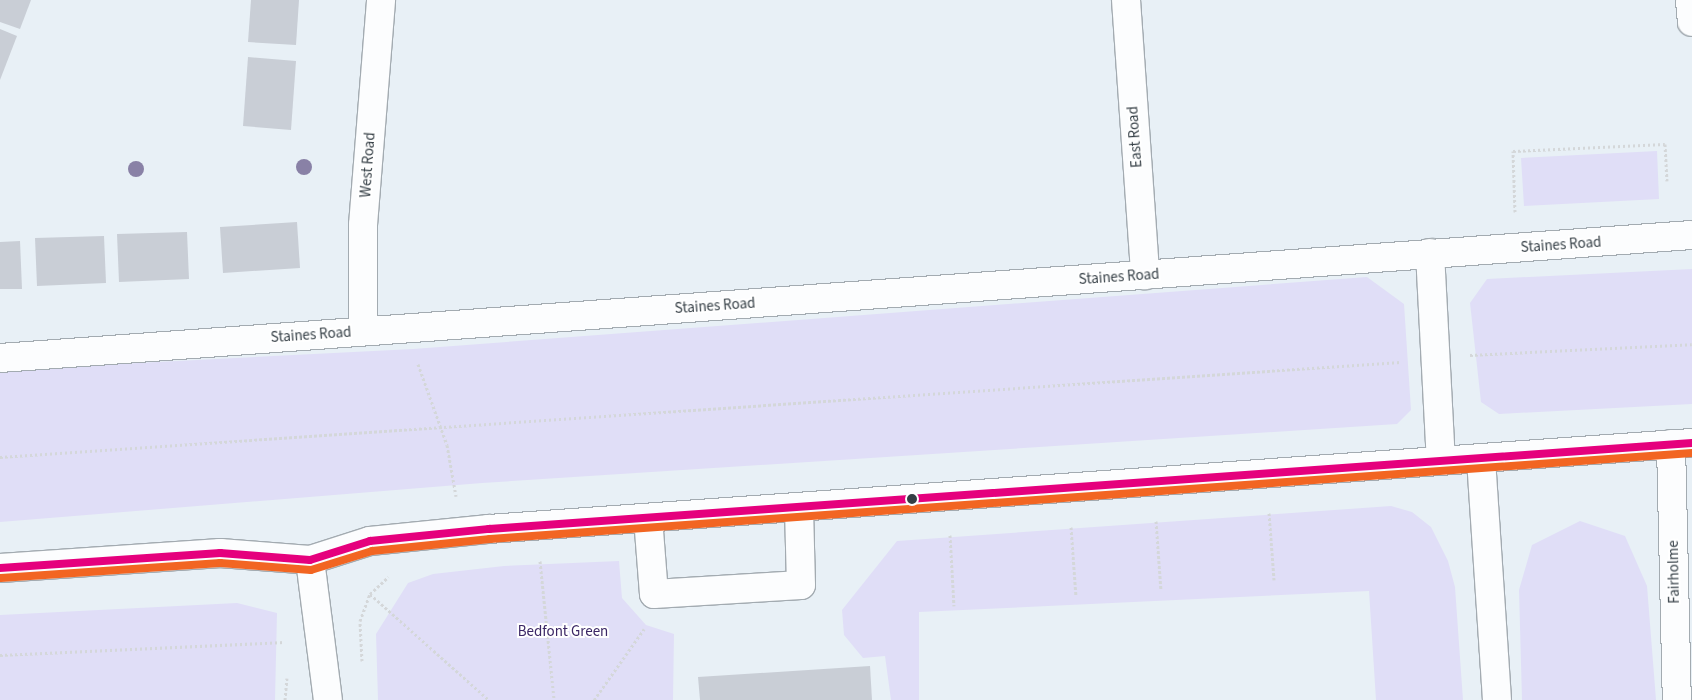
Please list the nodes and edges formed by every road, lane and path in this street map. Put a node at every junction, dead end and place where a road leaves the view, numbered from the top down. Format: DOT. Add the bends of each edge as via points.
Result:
graph roads {
  1 [pos="381,0"];
  2 [pos="1126,0"];
  3 [pos="1690,0"];
  4 [pos="1692,22"];
  5 [pos="1667,181"];
  6 [pos="1692,235"];
  7 [pos="1517,248"];
  8 [pos="1430,253"];
  9 [pos="1145,275"];
  10 [pos="406,328"];
  11 [pos="363,331"];
  12 [pos="1692,344"];
  13 [pos="1465,356"];
  14 [pos="0,358"];
  15 [pos="1408,362"];
  16 [pos="440,427"];
  17 [pos="1682,444"];
  18 [pos="0,457"];
  19 [pos="1481,459"];
  20 [pos="1441,461"];
  21 [pos="456,507"];
  22 [pos="799,507"];
  23 [pos="1269,513"];
  24 [pos="648,518"];
  25 [pos="1156,521"];
  26 [pos="1071,526"];
  27 [pos="950,535"];
  28 [pos="540,557"];
  29 [pos="310,560"];
  30 [pos="0,568"];
  31 [pos="398,571"];
  32 [pos="1274,580"];
  33 [pos="1161,590"];
  34 [pos="370,594"];
  35 [pos="1076,596"];
  36 [pos="954,606"];
  37 [pos="649,621"];
  38 [pos="288,642"];
  39 [pos="0,654"];
  40 [pos="362,672"];
  41 [pos="328,700"];
  42 [pos="489,700"];
  43 [pos="554,700"];
  44 [pos="594,700"];
  45 [pos="1497,700"];
  46 [pos="1677,700"];
  1 -- 11 [label="street, West Road" via="364,225"];
  2 -- 9 [label="street, East Road"];
  3 -- 4 [label="street"];
  5 -- 7 [label="path" via="1665,144 1513,151"];
  6 -- 7 [label="street, Staines Road"];
  7 -- 8 [label="street, Staines Road"];
  8 -- 9 [label="street, Staines Road"];
  8 -- 20 [label="street"];
  9 -- 10 [label="street, Staines Road"];
  10 -- 11 [label="street, Staines Road"];
  10 -- 16 [label="path"];
  11 -- 14 [label="street, Staines Road"];
  12 -- 13 [label="path"];
  15 -- 16 [label="path"];
  16 -- 18 [label="path"];
  16 -- 21 [label="path" via="456,484"];
  17 -- 19 [label="street"];
  17 -- 46 [label="street, Fairholme"];
  19 -- 20 [label="street"];
  19 -- 45 [label="street"];
  20 -- 22 [label="street"];
  22 -- 24 [label="street"];
  22 -- 24 [label="street" via="801,585 654,594"];
  23 -- 32 [label="path"];
  24 -- 29 [label="street" via="370,541"];
  25 -- 33 [label="path"];
  26 -- 35 [label="path"];
  27 -- 36 [label="path"];
  28 -- 43 [label="path"];
  29 -- 30 [label="street" via="220,553"];
  29 -- 41 [label="street"];
  31 -- 34 [label="path"];
  34 -- 40 [label="path" via="360,622"];
  34 -- 42 [label="path"];
  37 -- 44 [label="path"];
  38 -- 39 [label="path"];
}
